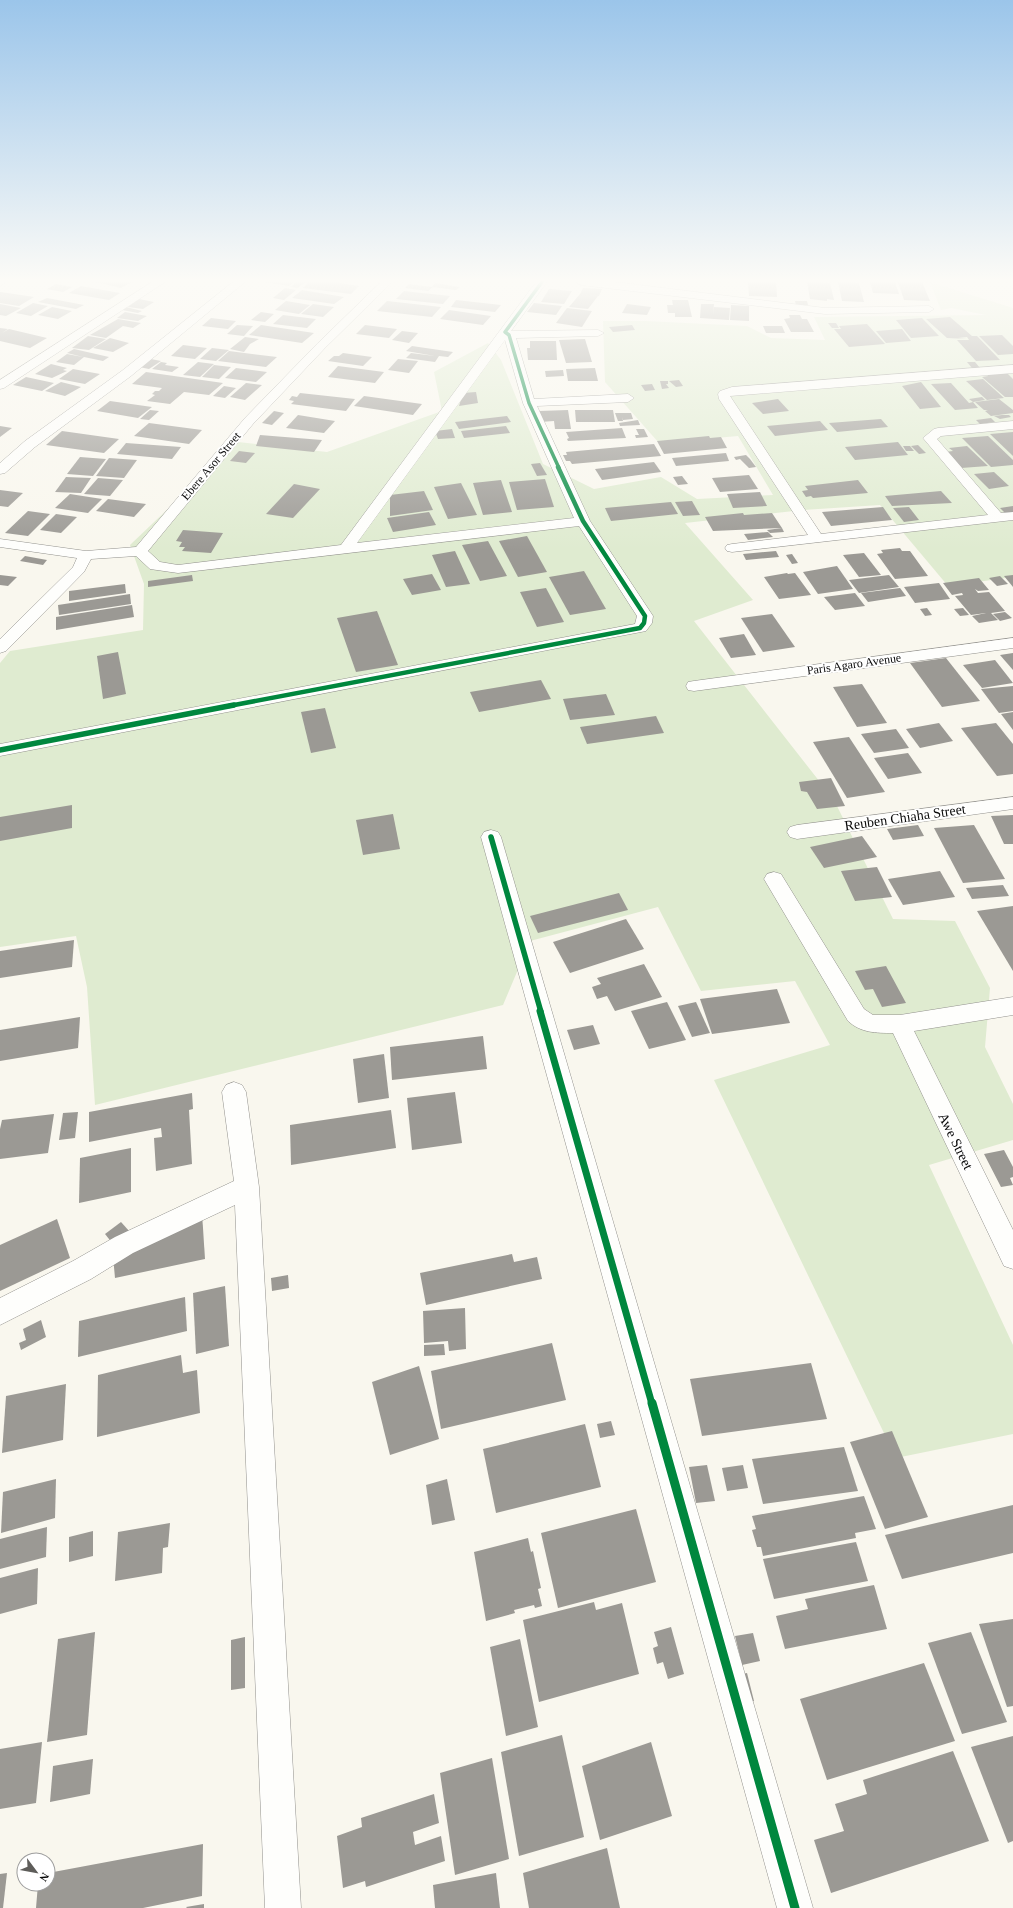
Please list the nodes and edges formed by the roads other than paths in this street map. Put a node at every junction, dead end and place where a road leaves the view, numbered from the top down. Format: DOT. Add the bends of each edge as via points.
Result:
graph roads {
  1 [pos="20,371"];
  2 [pos="129,371"];
  3 [pos="297,371"];
  4 [pos="479,371"];
  5 [pos="519,371"];
  6 [pos="986,371"];
  7 [pos="0,385"];
  8 [pos="628,398"];
  9 [pos="529,403"];
  10 [pos="1013,425"];
  11 [pos="0,470"];
  12 [pos="1013,516"];
  13 [pos="998,518"];
  14 [pos="583,521"];
  15 [pos="817,538"];
  16 [pos="0,542"];
  17 [pos="732,548"];
  18 [pos="346,549"];
  19 [pos="140,551"];
  20 [pos="86,555"];
  21 [pos="1013,643"];
  22 [pos="0,648"];
  23 [pos="694,686"];
  24 [pos="0,750"];
  25 [pos="1013,802"];
  26 [pos="797,832"];
  27 [pos="491,837"];
  28 [pos="774,879"];
  29 [pos="1013,1006"];
  30 [pos="900,1024"];
  31 [pos="234,1092"];
  32 [pos="247,1187"];
  33 [pos="1013,1257"];
  34 [pos="0,1312"];
  35 [pos="283,1908"];
  36 [pos="795,1908"];
  1 -- 7 [label="street"];
  2 -- 11 [label="street" via="30,444"];
  3 -- 19 [label="street, Ebere Asor Street" via="248,421"];
  4 -- 18 [label="street"];
  5 -- 9 [label="street"];
  6 -- 15 [label="street" via="740,390 724,394"];
  8 -- 9 [label="street"];
  9 -- 14 [label="street"];
  10 -- 13 [label="street" via="938,432 929,438"];
  12 -- 13 [label="street"];
  13 -- 15 [label="street"];
  14 -- 18 [label="street"];
  14 -- 24 [label="street" via="644,616 644,623 640,628"];
  15 -- 17 [label="street"];
  16 -- 20 [label="street"];
  18 -- 19 [label="street" via="178,569 155,566"];
  19 -- 20 [label="street"];
  20 -- 22 [label="street" via="80,569"];
  21 -- 23 [label="street, Paris Agaro Avenue"];
  25 -- 26 [label="street, Reuben Chiaha Street"];
  27 -- 36 [label="street"];
  28 -- 30 [label="street" via="856,1015 873,1024"];
  29 -- 30 [label="street"];
  30 -- 33 [label="street, Awe Street"];
  31 -- 32 [label="street"];
  32 -- 34 [label="street" via="124,1245 82,1270"];
  32 -- 35 [label="street"];
}
